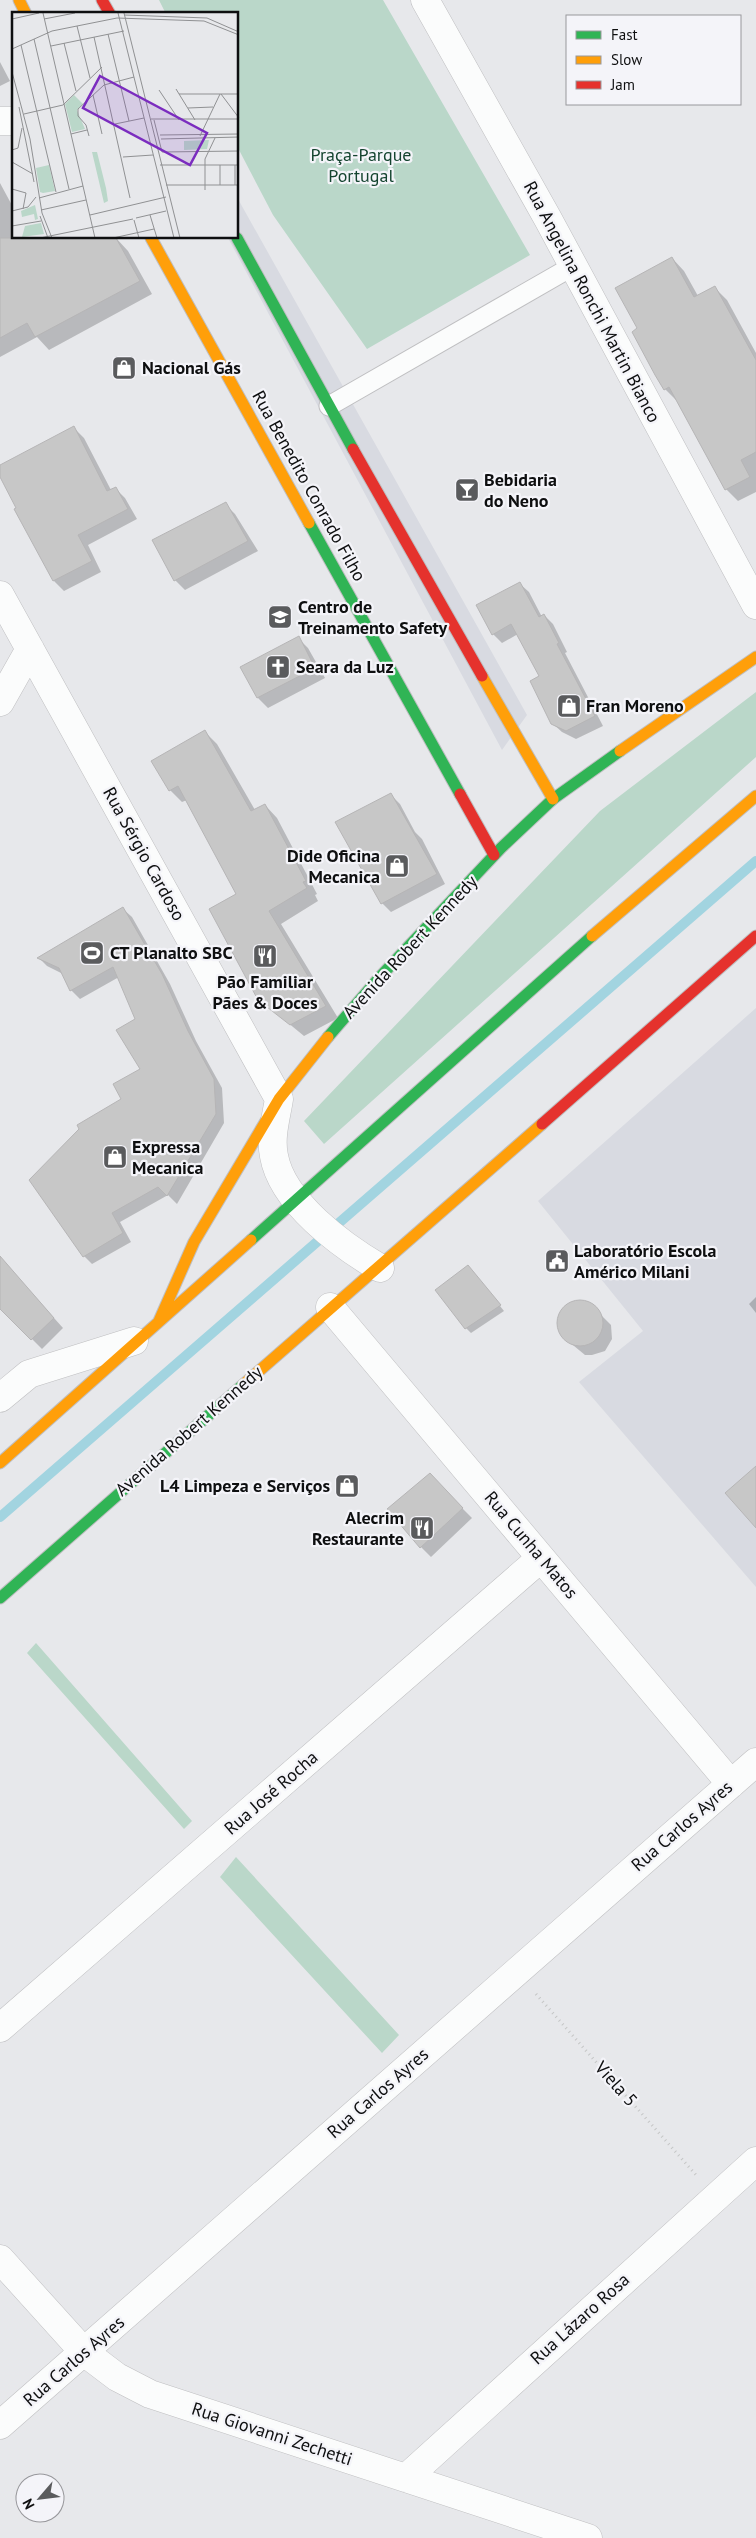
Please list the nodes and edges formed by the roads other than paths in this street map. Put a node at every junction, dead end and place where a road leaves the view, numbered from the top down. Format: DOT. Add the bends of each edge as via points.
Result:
graph roads {
  1 [pos="19,0"];
  2 [pos="102,0"];
  3 [pos="425,0"];
  4 [pos="25,12"];
  5 [pos="109,12"];
  6 [pos="152,239"];
  7 [pos="238,239"];
  8 [pos="573,266"];
  9 [pos="329,406"];
  10 [pos="0,595"];
  11 [pos="756,605"];
  12 [pos="30,649"];
  13 [pos="756,657"];
  14 [pos="0,702"];
  15 [pos="756,796"];
  16 [pos="553,799"];
  17 [pos="494,855"];
  18 [pos="756,936"];
  19 [pos="279,1099"];
  20 [pos="304,1207"];
  21 [pos="370,1262"];
  22 [pos="330,1307"];
  23 [pos="159,1321"];
  24 [pos="134,1341"];
  25 [pos="0,1398"];
  26 [pos="0,1463"];
  27 [pos="541,1558"];
  28 [pos="0,1598"];
  29 [pos="756,1762"];
  30 [pos="731,1784"];
  31 [pos="0,2028"];
  32 [pos="756,2162"];
  33 [pos="0,2259"];
  34 [pos="84,2352"];
  35 [pos="0,2425"];
  36 [pos="406,2478"];
  37 [pos="588,2538"];
  1 -- 4 [label="street"];
  2 -- 5 [label="street"];
  3 -- 8 [label="street, Rua Angelina Ronchi Martin Bianco"];
  6 -- 17 [label="street, Rua Benedito Conrado Filho"];
  7 -- 9 [label="street"];
  8 -- 9 [label="lane"];
  8 -- 11 [label="street, Rua Angelina Ronchi Martin Bianco"];
  9 -- 16 [label="street"];
  10 -- 12 [label="street, Rua Sérgio Cardoso"];
  12 -- 14 [label="street"];
  12 -- 19 [label="street, Rua Sérgio Cardoso"];
  13 -- 16 [label="street, Avenida Robert Kennedy"];
  15 -- 20 [label="street, Avenida Robert Kennedy" via="648,886"];
  16 -- 17 [label="street, Avenida Robert Kennedy"];
  17 -- 19 [label="street, Avenida Robert Kennedy" via="366,992"];
  18 -- 21 [label="street, Avenida Robert Kennedy"];
  19 -- 20 [label="street" via="272,1136 274,1157 282,1179"];
  19 -- 23 [label="street, Avenida Robert Kennedy" via="194,1242"];
  20 -- 21 [label="street" via="335,1238"];
  20 -- 23 [label="street, Avenida Robert Kennedy"];
  21 -- 22 [label="street, Avenida Robert Kennedy"];
  22 -- 27 [label="street, Rua Cunha Matos"];
  22 -- 28 [label="street, Avenida Robert Kennedy"];
  23 -- 24 [label="street, Avenida Robert Kennedy"];
  24 -- 25 [label="street, Avenida Robert Kennedy" via="29,1374"];
  24 -- 26 [label="street, Avenida Robert Kennedy"];
  27 -- 30 [label="street, Rua Cunha Matos"];
  27 -- 31 [label="street, Rua José Rocha"];
  29 -- 30 [label="street, Rua Carlos Ayres"];
  30 -- 34 [label="street, Rua Carlos Ayres"];
  32 -- 36 [label="street, Rua Lázaro Rosa"];
  33 -- 34 [label="street, Rua Giovanni Zechetti"];
  34 -- 35 [label="street, Rua Carlos Ayres"];
  34 -- 36 [label="street, Rua Giovanni Zechetti" via="117,2377 150,2394"];
  36 -- 37 [label="street, Rua Giovanni Zechetti"];
}
